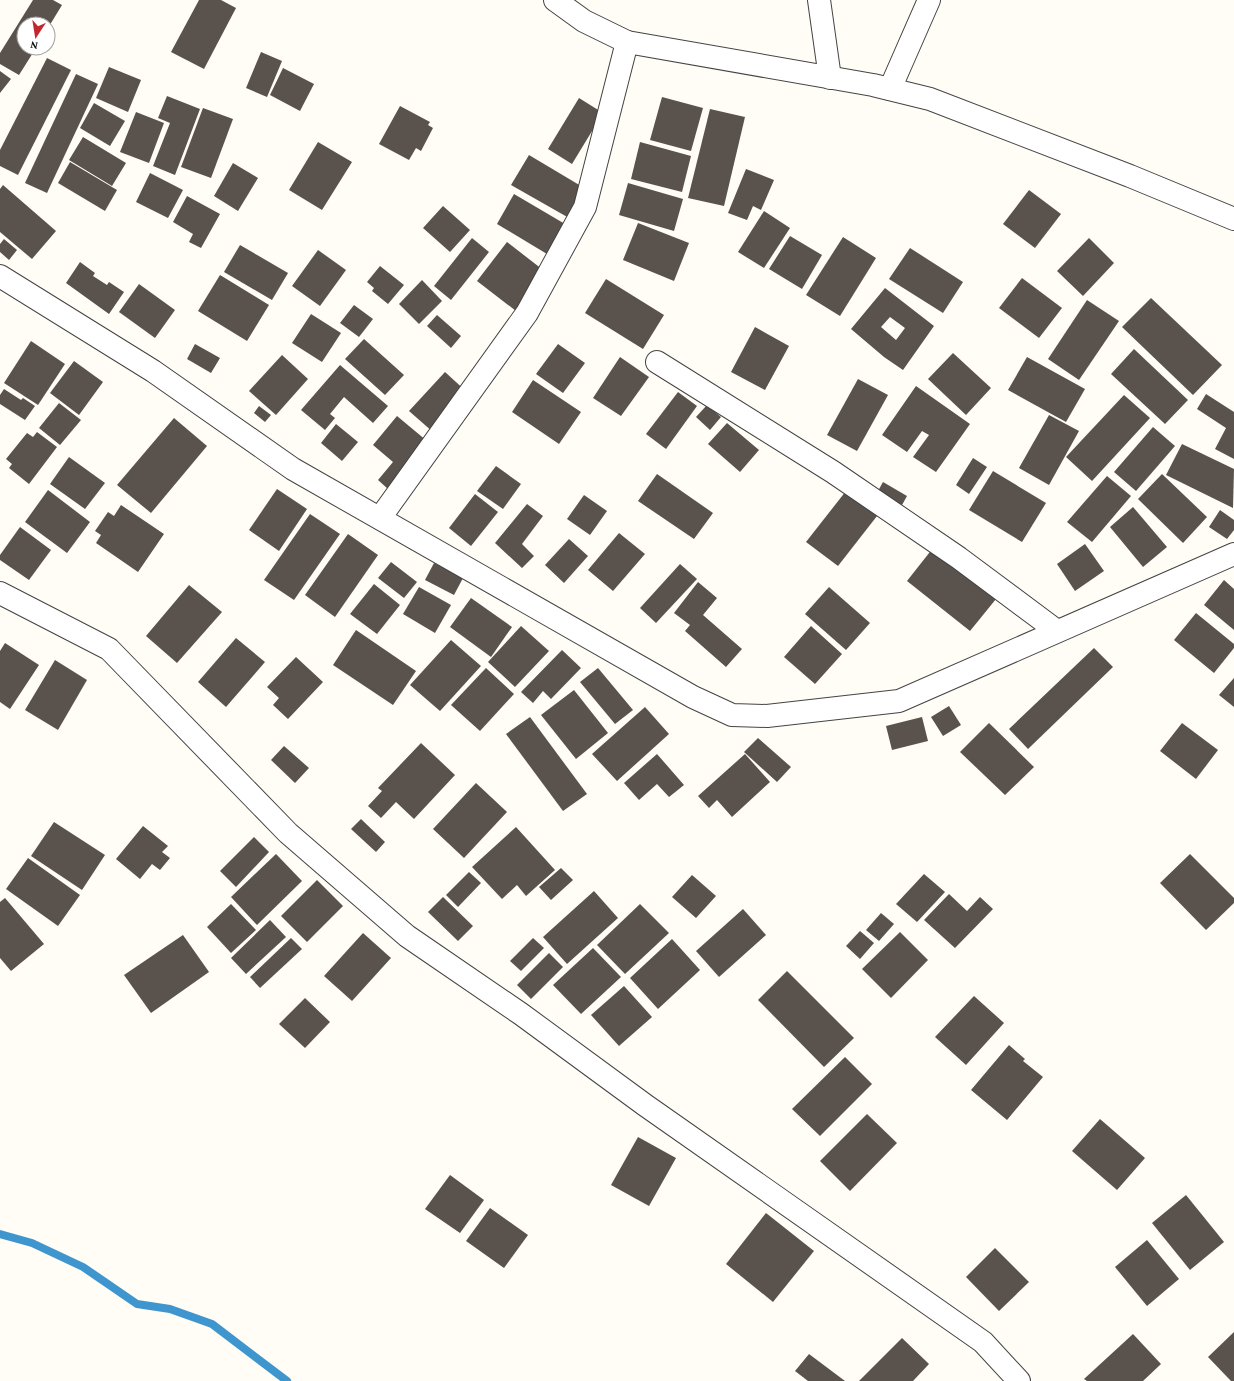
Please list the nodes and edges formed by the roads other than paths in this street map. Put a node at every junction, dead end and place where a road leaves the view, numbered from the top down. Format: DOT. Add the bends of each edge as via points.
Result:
graph roads {
  1 [pos="554,0"];
  2 [pos="819,0"];
  3 [pos="929,0"];
  4 [pos="627,42"];
  5 [pos="830,78"];
  6 [pos="890,89"];
  7 [pos="1234,219"];
  8 [pos="0,276"];
  9 [pos="657,362"];
  10 [pos="380,518"];
  11 [pos="1234,554"];
  12 [pos="0,593"];
  13 [pos="1057,631"];
  14 [pos="1019,1381"];
  1 -- 4 [label="street" via="584,21"];
  2 -- 5 [label="street"];
  3 -- 6 [label="street"];
  4 -- 5 [label="street"];
  4 -- 10 [label="street" via="585,207 527,313"];
  5 -- 6 [label="street"];
  6 -- 7 [label="street" via="930,99"];
  8 -- 10 [label="street" via="153,371 293,469"];
  9 -- 13 [label="street" via="839,477 959,558"];
  10 -- 13 [label="street" via="693,697 732,715 768,716 899,701"];
  11 -- 13 [label="street"];
  12 -- 14 [label="street" via="109,649 288,833 407,936 983,1342"];
}
